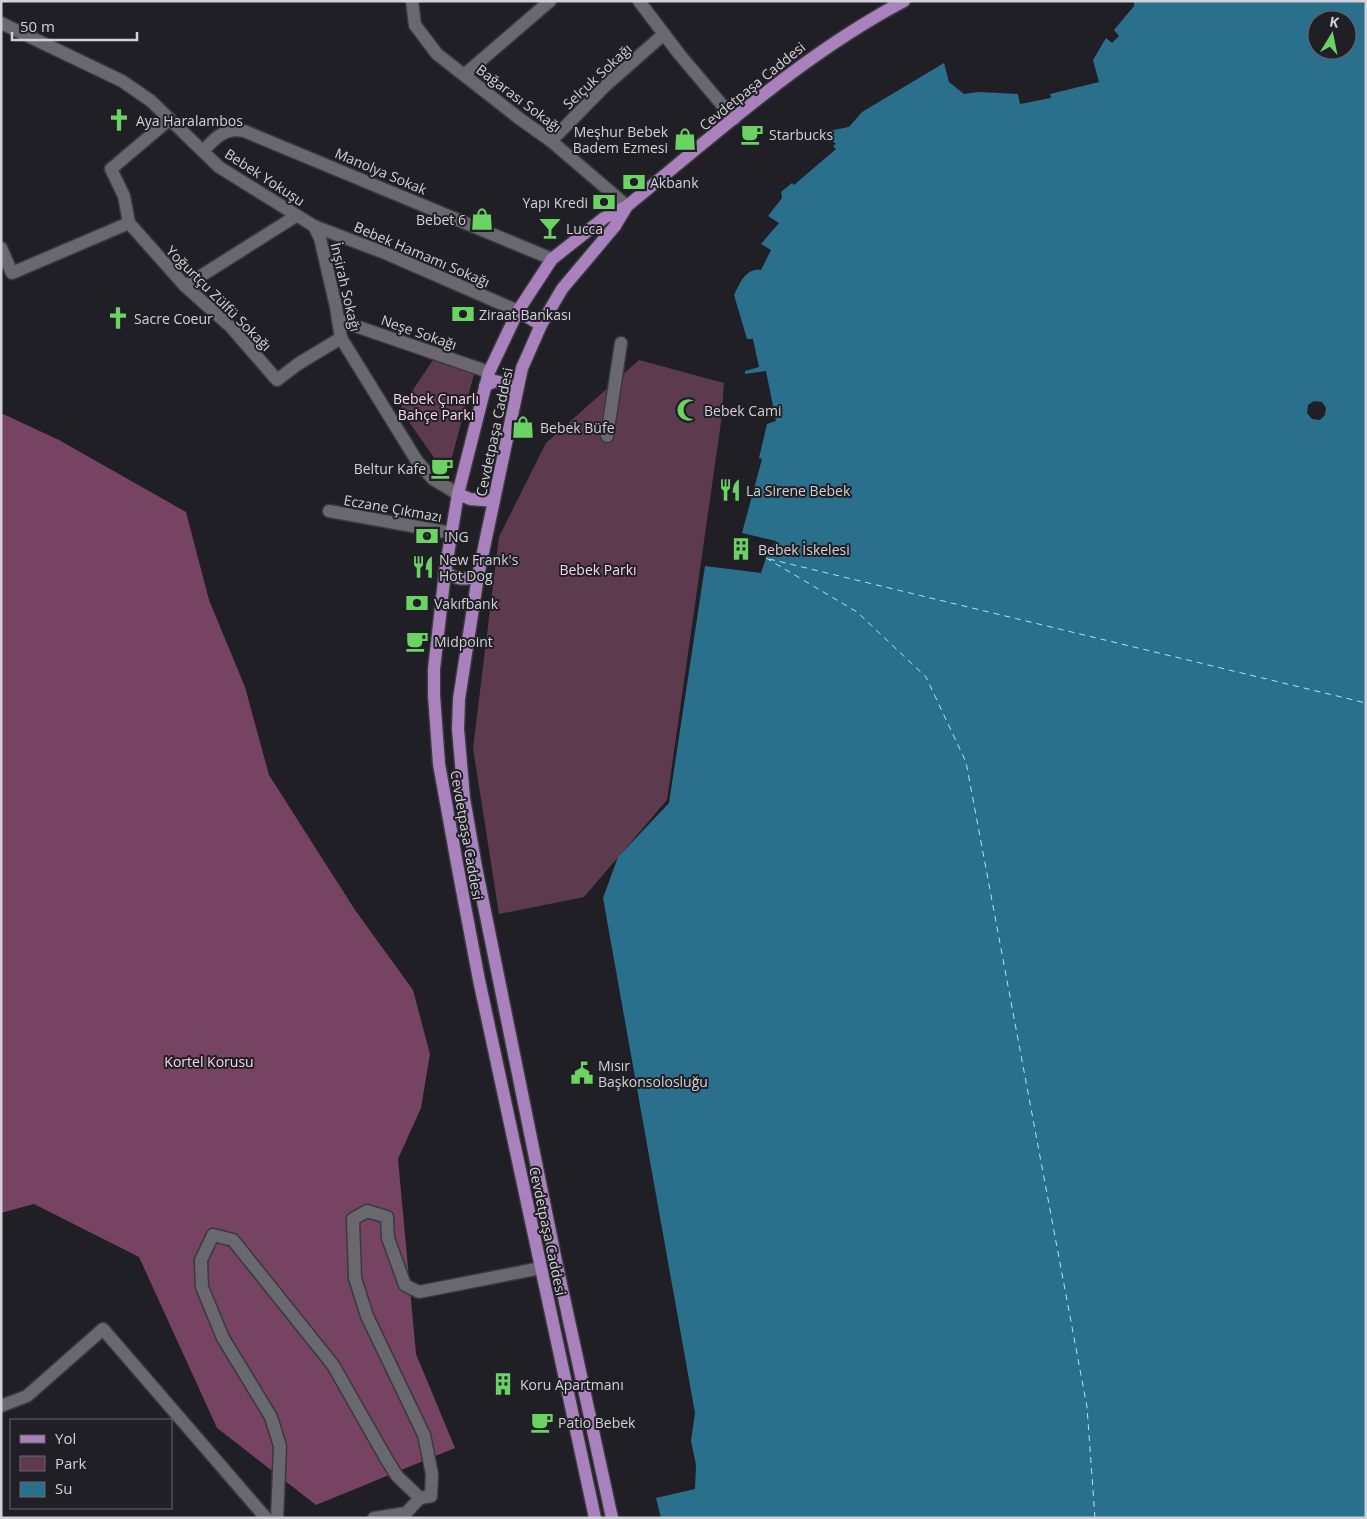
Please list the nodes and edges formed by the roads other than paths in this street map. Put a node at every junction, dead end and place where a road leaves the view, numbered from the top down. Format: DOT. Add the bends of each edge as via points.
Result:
graph roads {
  1 [pos="412,1"];
  2 [pos="550,1"];
  3 [pos="639,1"];
  4 [pos="904,1"];
  5 [pos="1,23"];
  6 [pos="664,34"];
  7 [pos="464,75"];
  8 [pos="170,119"];
  9 [pos="734,119"];
  10 [pos="551,141"];
  11 [pos="203,151"];
  12 [pos="627,206"];
  13 [pos="296,216"];
  14 [pos="129,223"];
  15 [pos="314,226"];
  16 [pos="1,248"];
  17 [pos="552,259"];
  18 [pos="185,286"];
  19 [pos="518,311"];
  20 [pos="338,320"];
  21 [pos="541,325"];
  22 [pos="341,338"];
  23 [pos="621,343"];
  24 [pos="489,372"];
  25 [pos="485,386"];
  26 [pos="516,394"];
  27 [pos="607,436"];
  28 [pos="458,494"];
  29 [pos="494,501"];
  30 [pos="329,511"];
  31 [pos="452,533"];
  32 [pos="445,572"];
  33 [pos="478,576"];
  34 [pos="541,1268"];
  35 [pos="1,1406"];
  36 [pos="420,1498"];
  37 [pos="266,1518"];
  38 [pos="277,1518"];
  39 [pos="374,1518"];
  40 [pos="595,1518"];
  41 [pos="612,1518"];
  1 -- 7 [label="street, Bağarası Sokağı" via="415,25 437,54"];
  2 -- 7 [label="street"];
  3 -- 6 [label="street"];
  4 -- 9 [label="main road, Cevdetpaşa Caddesi" via="820,51"];
  5 -- 8 [label="street, Bebek Yokuşu" via="122,81"];
  6 -- 9 [label="street"];
  6 -- 10 [label="street, Selçuk Sokağı" via="605,86"];
  7 -- 10 [label="street, Bağarası Sokağı"];
  8 -- 11 [label="street, Bebek Yokuşu"];
  8 -- 14 [label="street" via="111,169 124,196"];
  9 -- 12 [label="main road, Cevdetpaşa Caddesi"];
  10 -- 12 [label="street, Bağarası Sokağı"];
  11 -- 13 [label="street, Bebek Yokuşu" via="219,167"];
  11 -- 17 [label="street, Manolya Sokak" via="218,136 230,130 244,131"];
  12 -- 17 [label="main road, Cevdetpaşa Caddesi" via="604,218"];
  12 -- 21 [label="main road, Cevdetpaşa Caddesi" via="615,226 562,289"];
  13 -- 15 [label="street, Bebek Yokuşu"];
  13 -- 18 [label="street"];
  14 -- 16 [label="street" via="12,274"];
  14 -- 18 [label="street, Yoğurtçu Zülfü Sokağı"];
  15 -- 19 [label="street, Bebek Hamamı Sokağı" via="385,252"];
  15 -- 20 [label="street, İnşirah Sokağı" via="320,238"];
  17 -- 19 [label="main road, Cevdetpaşa Caddesi"];
  18 -- 22 [label="street, Yoğurtçu Zülfü Sokağı" via="231,327 277,380"];
  19 -- 21 [label="main road"];
  19 -- 24 [label="main road, Cevdetpaşa Caddesi"];
  20 -- 22 [label="street, İnşirah Sokağı"];
  20 -- 24 [label="street, Neşe Sokağı"];
  21 -- 26 [label="main road, Cevdetpaşa Caddesi" via="522,368"];
  22 -- 28 [label="street, İnşirah Sokağı" via="417,461 433,479"];
  23 -- 27 [label="street"];
  24 -- 25 [label="main road, Cevdetpaşa Caddesi"];
  25 -- 26 [label="main road" via="495,381 510,385"];
  25 -- 28 [label="main road, Cevdetpaşa Caddesi"];
  26 -- 29 [label="main road, Cevdetpaşa Caddesi"];
  28 -- 29 [label="main road" via="470,499"];
  28 -- 31 [label="main road, Cevdetpaşa Caddesi"];
  29 -- 33 [label="main road, Cevdetpaşa Caddesi"];
  30 -- 31 [label="street, Eczane Çıkmazı"];
  31 -- 32 [label="main road, Cevdetpaşa Caddesi"];
  32 -- 33 [label="main road" via="459,579"];
  32 -- 34 [label="main road, Cevdetpaşa Caddesi" via="434,678 439,764 479,980"];
  33 -- 41 [label="main road, Cevdetpaşa Caddesi" via="459,699 464,798 507,1027"];
  34 -- 36 [label="street" via="419,1292 405,1285 388,1238 387,1217 367,1211 353,1220 354,1278 367,1316 424,1435 432,1474 431,1496"];
  34 -- 40 [label="main road, Cevdetpaşa Caddesi"];
  35 -- 37 [label="street" via="27,1396 104,1329"];
  36 -- 38 [label="street" via="392,1468 333,1365 232,1240 213,1235 201,1260 202,1287 223,1338 271,1417 280,1446"];
  36 -- 39 [label="street" via="406,1513"];
}
